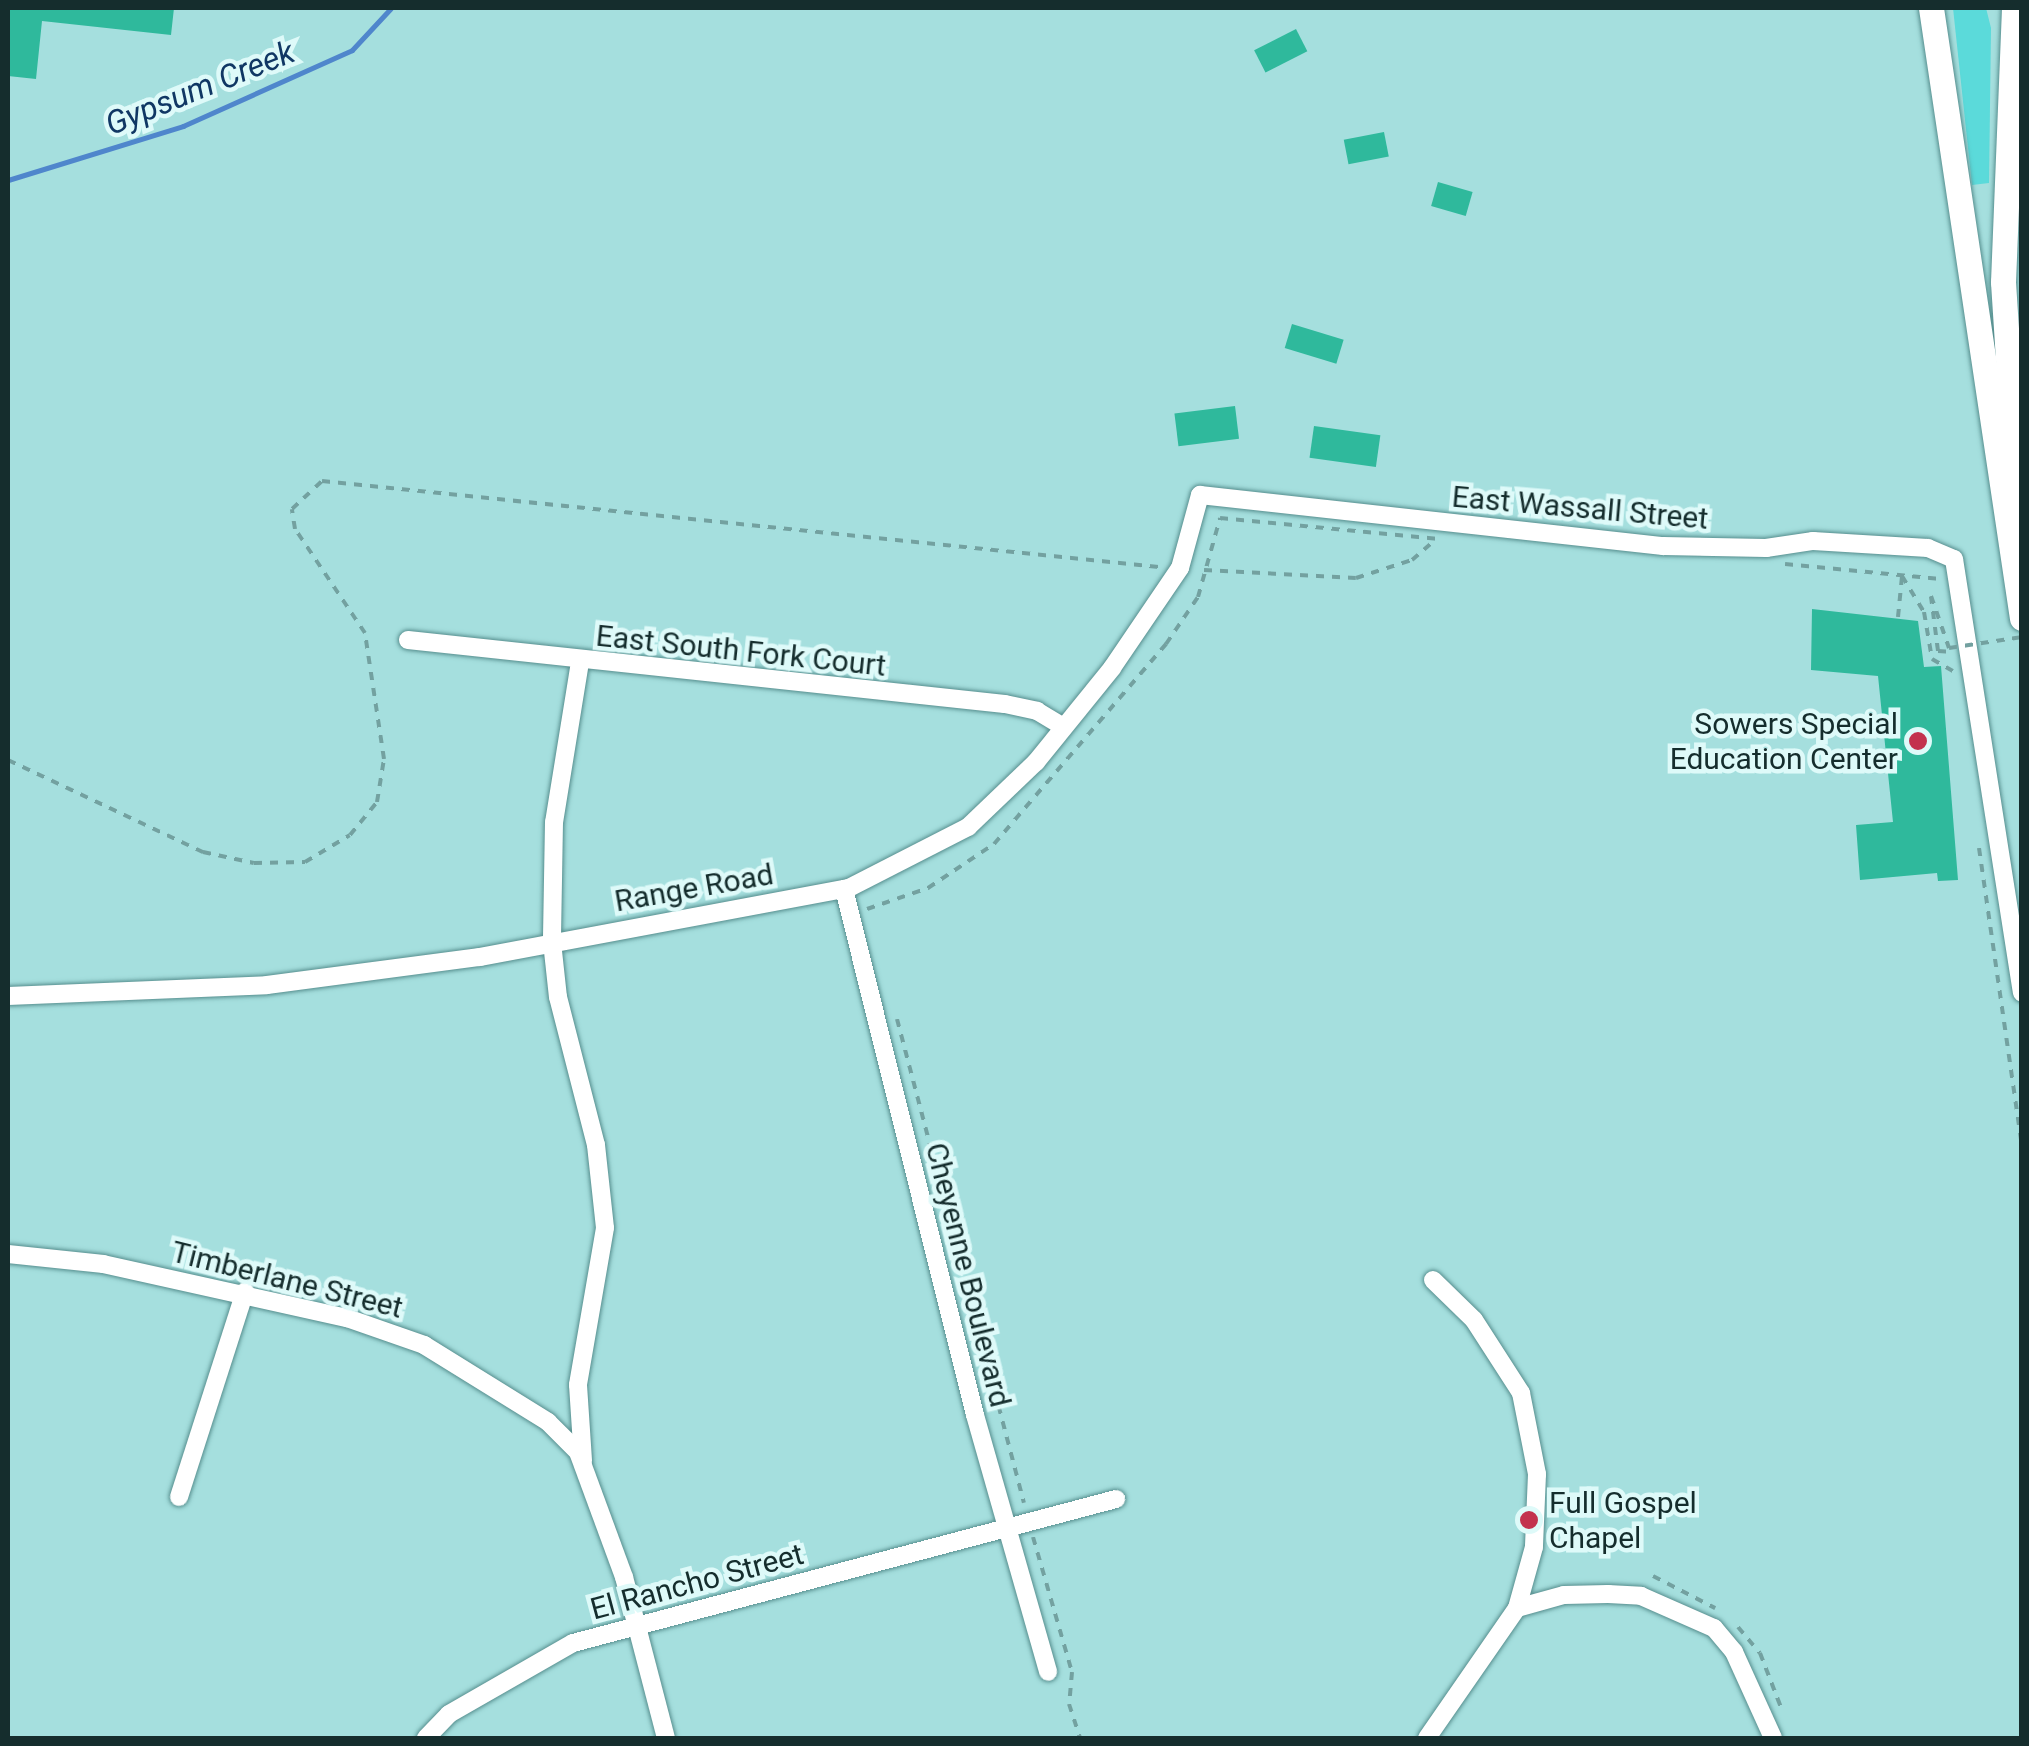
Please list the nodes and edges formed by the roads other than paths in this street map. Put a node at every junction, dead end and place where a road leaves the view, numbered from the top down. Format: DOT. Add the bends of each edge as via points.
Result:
graph roads {
  1 [pos="1931,8"];
  2 [pos="2014,8"];
  3 [pos="1200,495"];
  4 [pos="2022,554"];
  5 [pos="2022,618"];
  6 [pos="408,640"];
  7 [pos="580,662"];
  8 [pos="1064,727"];
  9 [pos="844,889"];
  10 [pos="552,942"];
  11 [pos="2022,993"];
  12 [pos="8,996"];
  13 [pos="8,1254"];
  14 [pos="1433,1280"];
  15 [pos="244,1291"];
  16 [pos="583,1466"];
  17 [pos="179,1497"];
  18 [pos="1116,1499"];
  19 [pos="1006,1529"];
  20 [pos="1517,1608"];
  21 [pos="637,1626"];
  22 [pos="1048,1672"];
  23 [pos="426,1738"];
  24 [pos="666,1738"];
  25 [pos="1427,1738"];
  26 [pos="1773,1738"];
  1 -- 5 [label="highway"];
  2 -- 4 [label="highway" via="2004,197 2005,374"];
  3 -- 8 [label="street, Range Road" via="1180,568"];
  3 -- 11 [label="street, East Wassall Street" via="1437,534 1766,548 1813,541 1928,548 1954,559"];
  6 -- 7 [label="street, East South Fork Court"];
  7 -- 8 [label="street, East South Fork Court" via="1005,704 1037,710"];
  7 -- 10 [label="street" via="554,822"];
  8 -- 9 [label="street, Range Road" via="968,827"];
  9 -- 10 [label="street, Range Road"];
  9 -- 19 [label="street, Cheyenne Boulevard"];
  10 -- 12 [label="street, Range Road" via="266,985"];
  10 -- 16 [label="street" via="558,997 596,1144 604,1228 578,1385"];
  13 -- 15 [label="street, Timberlane Street"];
  14 -- 20 [label="street" via="1474,1320 1521,1393 1537,1474 1534,1546"];
  15 -- 16 [label="street, Timberlane Street" via="424,1345 548,1422"];
  15 -- 17 [label="street"];
  16 -- 21 [label="street, Timberlane Street"];
  18 -- 19 [label="street, El Rancho Street"];
  19 -- 21 [label="street, El Rancho Street"];
  19 -- 22 [label="street, Cheyenne Boulevard"];
  20 -- 25 [label="street"];
  20 -- 26 [label="street" via="1564,1595 1608,1594 1677,1608 1714,1628 1734,1652"];
  21 -- 23 [label="street, El Rancho Street" via="573,1643 449,1714"];
  21 -- 24 [label="street, Timberlane Street"];
}
